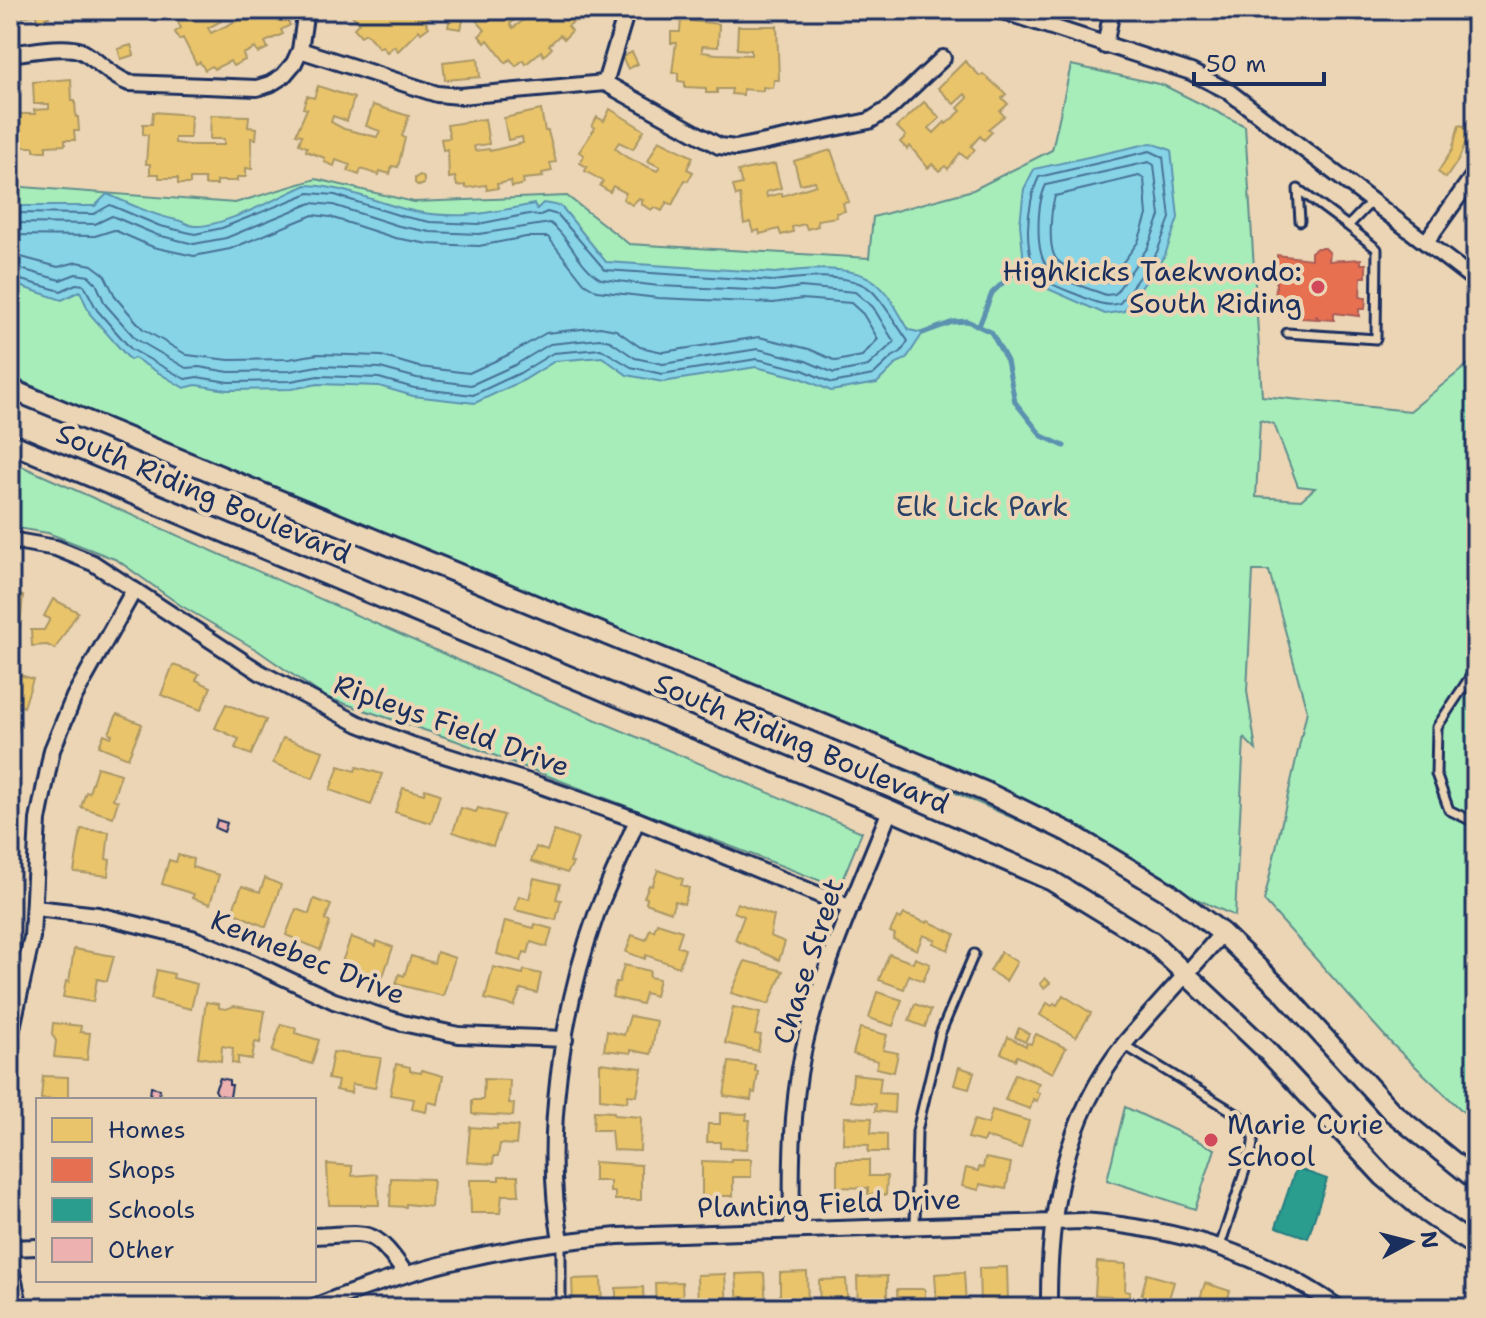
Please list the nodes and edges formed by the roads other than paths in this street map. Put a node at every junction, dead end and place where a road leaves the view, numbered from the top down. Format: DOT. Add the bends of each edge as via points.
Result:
graph roads {
  1 [pos="306,10"];
  2 [pos="627,10"];
  3 [pos="999,10"];
  4 [pos="1112,10"];
  5 [pos="1105,46"];
  6 [pos="300,50"];
  7 [pos="10,54"];
  8 [pos="943,58"];
  9 [pos="605,83"];
  10 [pos="1476,172"];
  11 [pos="1373,200"];
  12 [pos="1300,221"];
  13 [pos="1348,226"];
  14 [pos="1426,242"];
  15 [pos="1476,281"];
  16 [pos="1287,333"];
  17 [pos="10,389"];
  18 [pos="10,443"];
  19 [pos="10,540"];
  20 [pos="134,590"];
  21 [pos="1476,668"];
  22 [pos="890,810"];
  23 [pos="637,820"];
  24 [pos="1476,823"];
  25 [pos="1476,860"];
  26 [pos="1476,899"];
  27 [pos="35,908"];
  28 [pos="851,908"];
  29 [pos="1222,933"];
  30 [pos="974,954"];
  31 [pos="1187,975"];
  32 [pos="10,1037"];
  33 [pos="565,1039"];
  34 [pos="1124,1045"];
  35 [pos="1476,1180"];
  36 [pos="1052,1222"];
  37 [pos="915,1226"];
  38 [pos="792,1229"];
  39 [pos="316,1236"];
  40 [pos="561,1240"];
  41 [pos="1220,1246"];
  42 [pos="36,1247"];
  43 [pos="1476,1247"];
  44 [pos="10,1248"];
  45 [pos="10,1264"];
  46 [pos="405,1273"];
  47 [pos="20,1308"];
  48 [pos="311,1308"];
  49 [pos="561,1308"];
  50 [pos="1049,1308"];
  51 [pos="1339,1308"];
  1 -- 6 [label="street"];
  2 -- 9 [label="street"];
  3 -- 5 [label="street"];
  4 -- 5 [label="street"];
  5 -- 11 [label="street" via="1191,72 1228,91"];
  6 -- 7 [label="street" via="283,76 257,88 129,83 69,48"];
  6 -- 9 [label="street" via="437,94"];
  8 -- 9 [label="street" via="869,121 736,148 719,146"];
  10 -- 14 [label="street"];
  11 -- 13 [label="lane"];
  11 -- 14 [label="street"];
  12 -- 13 [label="lane" via="1298,189"];
  13 -- 16 [label="lane" via="1377,249 1376,339"];
  14 -- 15 [label="street"];
  17 -- 29 [label="street, South Riding Boulevard" via="986,792 1081,839 1168,892"];
  18 -- 22 [label="street, South Riding Boulevard"];
  19 -- 20 [label="street, Ripleys Field Drive" via="73,554"];
  20 -- 23 [label="street, Ripleys Field Drive" via="261,673 359,724"];
  20 -- 27 [label="street" via="74,697 52,750 38,820"];
  21 -- 24 [label="lane" via="1437,727 1436,774 1449,810"];
  22 -- 28 [label="street, Chase Street"];
  22 -- 31 [label="street, South Riding Boulevard" via="1052,881 1152,942"];
  23 -- 28 [label="street, Ripleys Field Drive"];
  23 -- 33 [label="street" via="596,914"];
  25 -- 26 [label="lane"];
  27 -- 32 [label="street"];
  27 -- 33 [label="street, Kennebec Drive" via="98,915 192,938 334,1001 402,1023 459,1035"];
  28 -- 38 [label="street, Chase Street" via="803,1053 792,1138"];
  29 -- 31 [label="street"];
  29 -- 35 [label="street, South Riding Boulevard" via="1391,1111"];
  30 -- 37 [label="lane" via="940,1034 917,1131"];
  31 -- 34 [label="street"];
  31 -- 43 [label="street, South Riding Boulevard" via="1266,1050 1383,1176"];
  33 -- 40 [label="street" via="555,1151"];
  34 -- 36 [label="street" via="1082,1115"];
  34 -- 41 [label="lane" via="1252,1128 1252,1149"];
  36 -- 37 [label="street, Planting Field Drive"];
  36 -- 41 [label="street, Planting Field Drive" via="1125,1224"];
  36 -- 50 [label="street"];
  37 -- 38 [label="street, Planting Field Drive"];
  38 -- 40 [label="street, Planting Field Drive"];
  39 -- 46 [label="street" via="366,1234 379,1240"];
  40 -- 46 [label="street, Planting Field Drive"];
  40 -- 49 [label="lane"];
  41 -- 51 [label="street, Planting Field Drive" via="1288,1276"];
  42 -- 44 [label="street"];
  45 -- 47 [label="street"];
  46 -- 48 [label="street, Planting Field Drive"];
}
